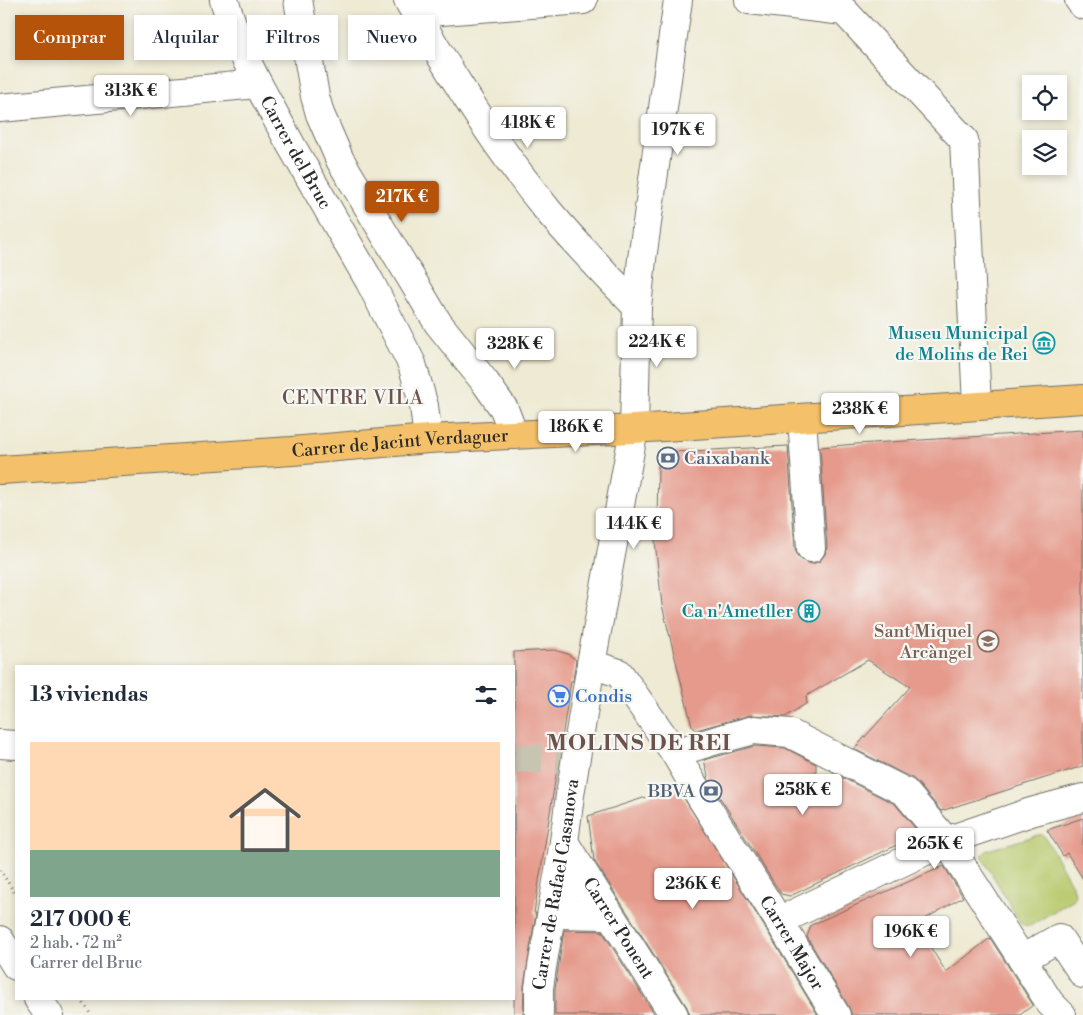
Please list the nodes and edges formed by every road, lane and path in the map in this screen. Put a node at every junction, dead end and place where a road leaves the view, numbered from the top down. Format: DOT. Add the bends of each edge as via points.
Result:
graph roads {
  1 [pos="224,0"];
  2 [pos="298,0"];
  3 [pos="583,0"];
  4 [pos="678,0"];
  5 [pos="749,0"];
  6 [pos="1080,0"];
  7 [pos="1083,5"];
  8 [pos="412,7"];
  9 [pos="258,84"];
  10 [pos="0,108"];
  11 [pos="637,307"];
  12 [pos="485,382"];
  13 [pos="1083,399"];
  14 [pos="513,405"];
  15 [pos="977,405"];
  16 [pos="802,418"];
  17 [pos="634,429"];
  18 [pos="514,435"];
  19 [pos="428,439"];
  20 [pos="0,470"];
  21 [pos="811,548"];
  22 [pos="591,664"];
  23 [pos="0,744"];
  24 [pos="15,745"];
  25 [pos="675,753"];
  26 [pos="1083,798"];
  27 [pos="946,841"];
  28 [pos="564,842"];
  29 [pos="0,870"];
  30 [pos="15,893"];
  31 [pos="779,921"];
  32 [pos="0,940"];
  33 [pos="1022,959"];
  34 [pos="15,964"];
  35 [pos="1083,974"];
  36 [pos="39,1000"];
  37 [pos="82,1000"];
  38 [pos="1050,1011"];
  39 [pos="49,1015"];
  40 [pos="91,1015"];
  41 [pos="539,1015"];
  42 [pos="674,1015"];
  43 [pos="836,1015"];
  1 -- 9 [label="street, Carrer del Bruc" via="240,48"];
  2 -- 12 [label="street" via="315,96 340,160 438,323"];
  3 -- 8 [label="street"];
  4 -- 11 [label="street, Carrer de Rafael Casanova"];
  5 -- 15 [label="street" via="844,10 964,140"];
  6 -- 7 [label="street"];
  8 -- 11 [label="street" via="477,115 512,164 550,212"];
  9 -- 10 [label="street"];
  9 -- 19 [label="street, Carrer del Bruc" via="370,282 412,364 424,406"];
  11 -- 17 [label="street, Carrer de Rafael Casanova"];
  12 -- 14 [label="street" via="500,385"];
  12 -- 18 [label="street" via="504,409"];
  13 -- 15 [label="main road, Carrer de Jacint Verdaguer"];
  15 -- 16 [label="main road, Carrer de Jacint Verdaguer"];
  16 -- 17 [label="main road, Carrer de Jacint Verdaguer"];
  16 -- 21 [label="street"];
  17 -- 18 [label="main road, Carrer de Jacint Verdaguer"];
  17 -- 22 [label="street, Carrer de Rafael Casanova"];
  18 -- 19 [label="main road, Carrer de Jacint Verdaguer"];
  19 -- 20 [label="main road, Carrer de Jacint Verdaguer"];
  22 -- 25 [label="street, Carrer Major" via="619,673"];
  22 -- 28 [label="street, Carrer de Rafael Casanova" via="568,760"];
  23 -- 24 [label="street"];
  25 -- 27 [label="street" via="754,730 789,733 905,792"];
  25 -- 31 [label="street, Carrer Major"];
  26 -- 27 [label="street"];
  27 -- 31 [label="street"];
  27 -- 33 [label="street"];
  28 -- 41 [label="street, Carrer de Rafael Casanova" via="542,967"];
  28 -- 42 [label="street, Carrer Ponent"];
  29 -- 30 [label="path"];
  31 -- 43 [label="street, Carrer Major"];
  32 -- 34 [label="street"];
  33 -- 35 [label="street" via="1058,938"];
  33 -- 38 [label="street"];
  36 -- 39 [label="street"];
  37 -- 40 [label="path"];
}
